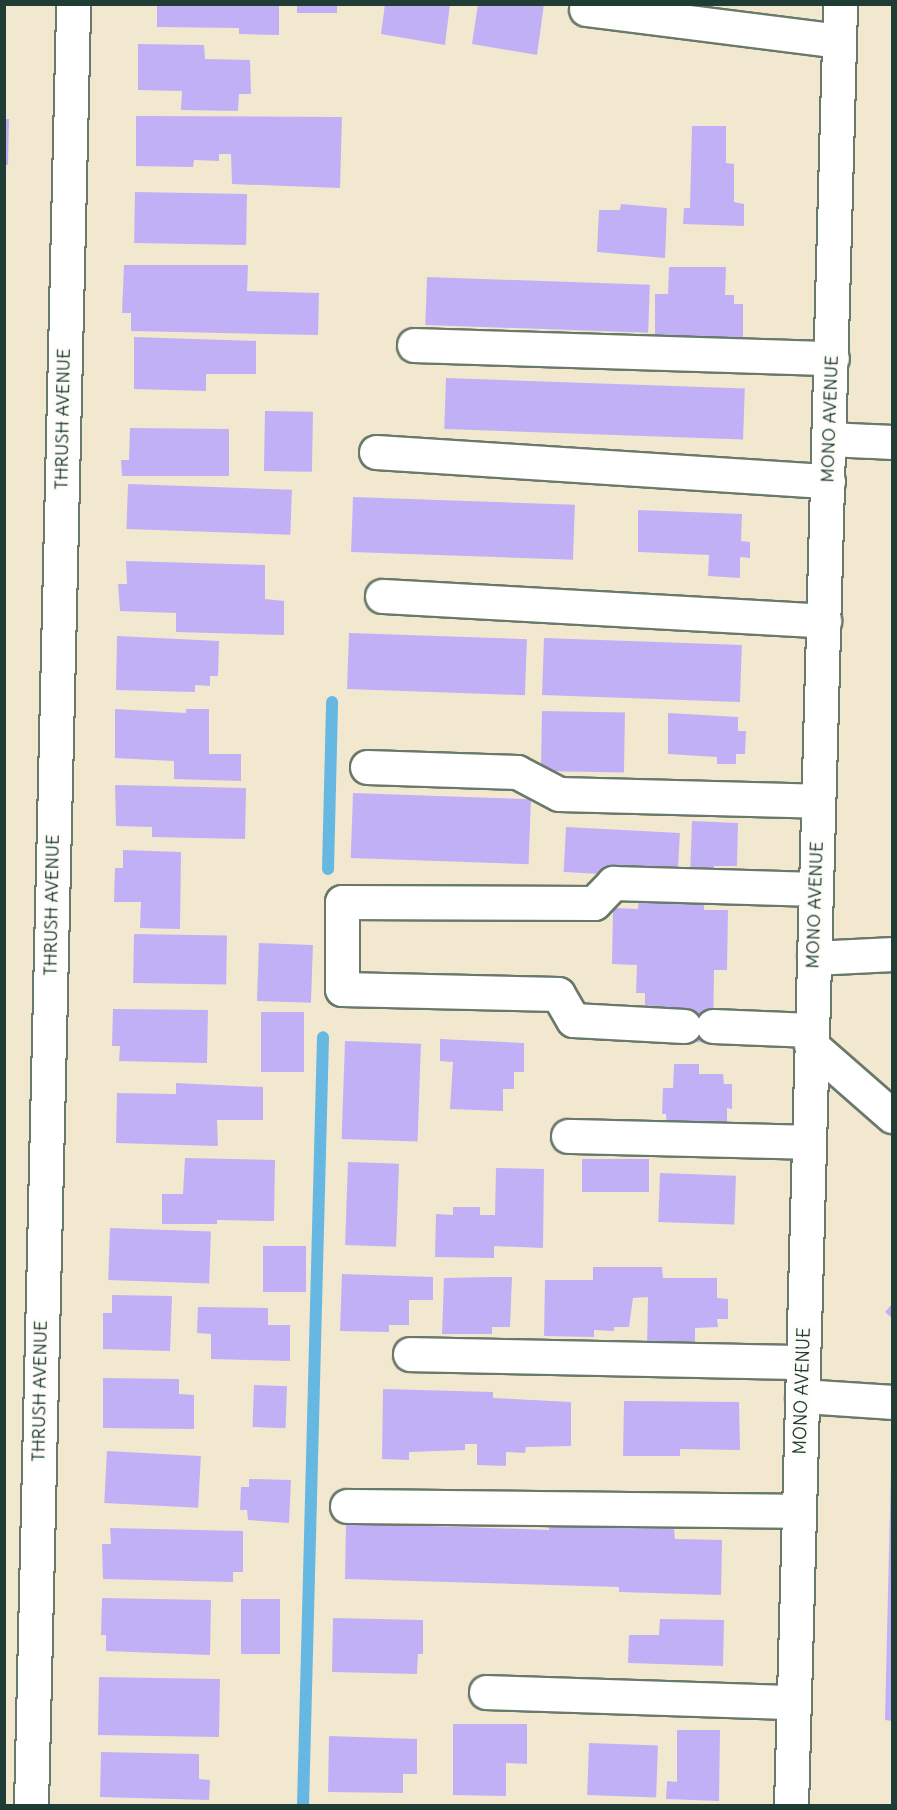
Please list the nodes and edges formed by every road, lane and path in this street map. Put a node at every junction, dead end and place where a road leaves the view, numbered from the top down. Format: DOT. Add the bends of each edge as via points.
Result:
graph roads {
  1 [pos="73,4"];
  2 [pos="840,4"];
  3 [pos="586,9"];
  4 [pos="838,41"];
  5 [pos="414,345"];
  6 [pos="832,358"];
  7 [pos="830,439"];
  8 [pos="892,442"];
  9 [pos="376,452"];
  10 [pos="828,481"];
  11 [pos="382,596"];
  12 [pos="824,621"];
  13 [pos="367,767"];
  14 [pos="818,801"];
  15 [pos="816,889"];
  16 [pos="892,954"];
  17 [pos="814,958"];
  18 [pos="811,1038"];
  19 [pos="892,1116"];
  20 [pos="568,1136"];
  21 [pos="809,1142"];
  22 [pos="410,1354"];
  23 [pos="803,1362"];
  24 [pos="802,1396"];
  25 [pos="892,1402"];
  26 [pos="347,1506"];
  27 [pos="798,1511"];
  28 [pos="486,1692"];
  29 [pos="794,1702"];
  30 [pos="31,1806"];
  31 [pos="791,1806"];
  1 -- 30 [label="street, THRUSH AVENUE"];
  2 -- 4 [label="street, MONO AVENUE"];
  3 -- 4 [label="street"];
  4 -- 6 [label="street, MONO AVENUE"];
  5 -- 6 [label="street"];
  6 -- 7 [label="street, MONO AVENUE"];
  7 -- 8 [label="street"];
  7 -- 10 [label="street, MONO AVENUE"];
  9 -- 10 [label="street"];
  10 -- 12 [label="street, MONO AVENUE"];
  11 -- 12 [label="street"];
  12 -- 14 [label="street, MONO AVENUE"];
  13 -- 14 [label="street" via="517,772 559,794"];
  14 -- 15 [label="street, MONO AVENUE"];
  15 -- 17 [label="street, MONO AVENUE"];
  15 -- 18 [label="street" via="613,883 594,903 342,902 342,989 558,994 573,1020 699,1026"];
  16 -- 17 [label="street"];
  17 -- 18 [label="street, MONO AVENUE"];
  18 -- 19 [label="street"];
  18 -- 21 [label="street, MONO AVENUE"];
  20 -- 21 [label="street"];
  21 -- 23 [label="street, MONO AVENUE"];
  22 -- 23 [label="street"];
  23 -- 24 [label="street, MONO AVENUE"];
  24 -- 25 [label="street"];
  24 -- 27 [label="street, MONO AVENUE"];
  26 -- 27 [label="street"];
  27 -- 29 [label="street, MONO AVENUE"];
  28 -- 29 [label="street"];
  29 -- 31 [label="street, MONO AVENUE"];
}
